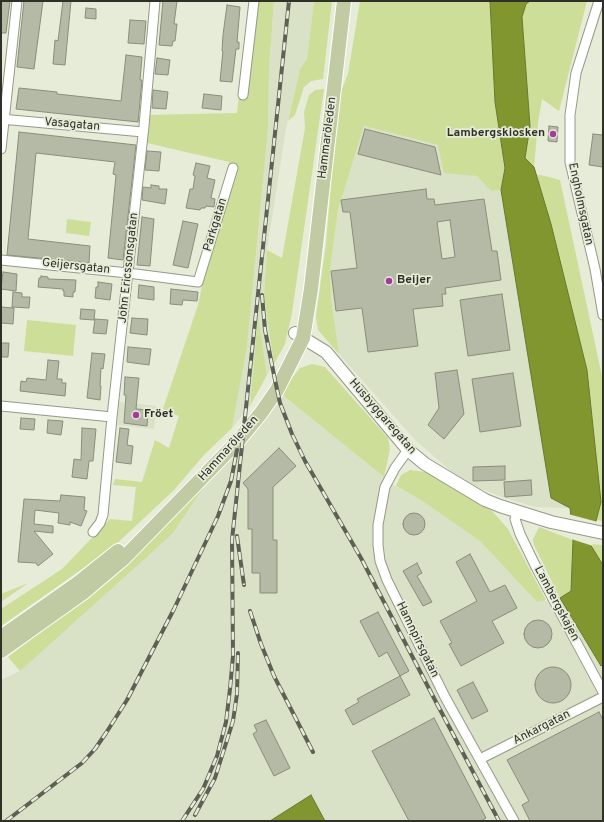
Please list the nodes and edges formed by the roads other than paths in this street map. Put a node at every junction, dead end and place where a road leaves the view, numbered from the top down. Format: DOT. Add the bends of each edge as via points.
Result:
graph roads {
  1 [pos="17,1"];
  2 [pos="155,1"];
  3 [pos="254,1"];
  4 [pos="338,1"];
  5 [pos="344,1"];
  6 [pos="599,1"];
  7 [pos="243,94"];
  8 [pos="3,119"];
  9 [pos="144,132"];
  10 [pos="1,149"];
  11 [pos="233,168"];
  12 [pos="1,260"];
  13 [pos="599,267"];
  14 [pos="128,273"];
  15 [pos="198,282"];
  16 [pos="603,315"];
  17 [pos="299,335"];
  18 [pos="1,406"];
  19 [pos="112,417"];
  20 [pos="408,450"];
  21 [pos="518,512"];
  22 [pos="93,532"];
  23 [pos="603,533"];
  24 [pos="1,637"];
  25 [pos="1,651"];
  26 [pos="603,692"];
  27 [pos="603,697"];
  28 [pos="480,759"];
  29 [pos="514,821"];
  1 -- 8 [label="street"];
  2 -- 9 [label="street, John Ericssonsgatan"];
  3 -- 7 [label="street"];
  4 -- 17 [label="main road, Hammaröleden"];
  5 -- 17 [label="main road, Hammaröleden" via="311,289"];
  6 -- 13 [label="street, Engholmsgatan" via="576,73 570,115 570,162"];
  8 -- 9 [label="street, Vasagatan"];
  8 -- 10 [label="street"];
  9 -- 14 [label="street, John Ericssonsgatan"];
  11 -- 15 [label="street, Parkgatan"];
  12 -- 14 [label="street, Geijersgatan"];
  13 -- 16 [label="street, Engholmsgatan"];
  14 -- 15 [label="street, Geijersgatan"];
  14 -- 19 [label="street, John Ericssonsgatan"];
  17 -- 20 [label="street, Husbyggaregatan" via="326,352"];
  17 -- 24 [label="main road, Hammaröleden" via="275,380 239,432 116,553"];
  17 -- 25 [label="main road, Hammaröleden" via="277,390 238,442 123,559 84,592"];
  18 -- 19 [label="street"];
  19 -- 22 [label="street, John Ericssonsgatan" via="103,514"];
  20 -- 21 [label="street, Husbyggaregatan" via="452,481 485,500"];
  20 -- 28 [label="street, Hamnpirsgatan" via="394,468 385,487 378,525 380,561 446,697"];
  21 -- 23 [label="street, Husbyggaregatan"];
  21 -- 26 [label="street, Lambergskajen" via="518,527 536,567"];
  27 -- 28 [label="street, Ankargatan"];
  28 -- 29 [label="street, Hamnpirsgatan"];
}
